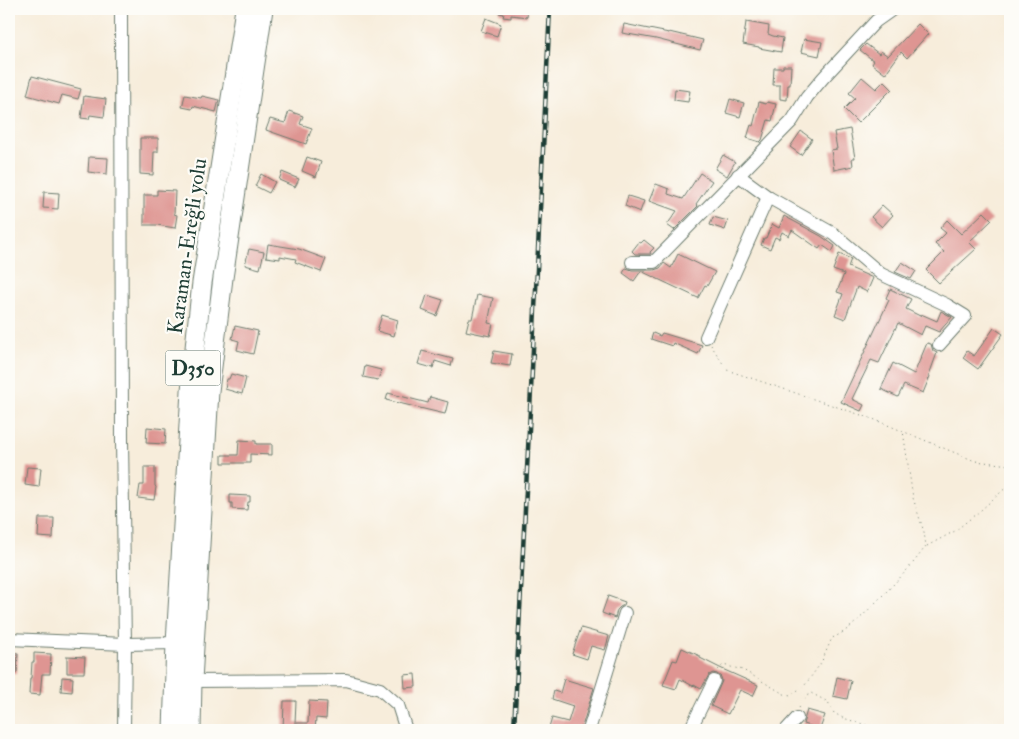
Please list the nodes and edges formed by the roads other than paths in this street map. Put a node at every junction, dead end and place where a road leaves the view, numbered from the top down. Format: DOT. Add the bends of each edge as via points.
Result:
graph roads {
  1 [pos="122,9"];
  2 [pos="245,9"];
  3 [pos="263,9"];
  4 [pos="893,9"];
  5 [pos="738,175"];
  6 [pos="768,197"];
  7 [pos="632,262"];
  8 [pos="706,337"];
  9 [pos="939,345"];
  10 [pos="625,614"];
  11 [pos="9,639"];
  12 [pos="176,643"];
  13 [pos="125,644"];
  14 [pos="192,681"];
  15 [pos="714,681"];
  16 [pos="798,718"];
  17 [pos="124,730"];
  18 [pos="172,730"];
  19 [pos="190,730"];
  20 [pos="406,730"];
  21 [pos="590,730"];
  22 [pos="690,730"];
  23 [pos="786,730"];
  1 -- 13 [label="street"];
  2 -- 12 [label="highway, Karaman-Ereğli yolu / D350" via="202,283 191,391"];
  3 -- 14 [label="highway, Karaman-Ereğli yolu / D350" via="209,391"];
  4 -- 5 [label="street" via="876,21 807,96 792,121"];
  5 -- 6 [label="street"];
  5 -- 7 [label="street" via="654,262"];
  6 -- 8 [label="street"];
  6 -- 9 [label="street" via="834,234 881,274 965,316"];
  10 -- 21 [label="street"];
  11 -- 13 [label="street"];
  12 -- 13 [label="street"];
  12 -- 18 [label="highway, Karaman-Ereğli yolu / D350"];
  13 -- 17 [label="street"];
  14 -- 19 [label="highway, Karaman-Ereğli yolu / D350"];
  14 -- 20 [label="street" via="346,680 380,689 398,705"];
  15 -- 22 [label="street"];
  16 -- 23 [label="street"];
}
